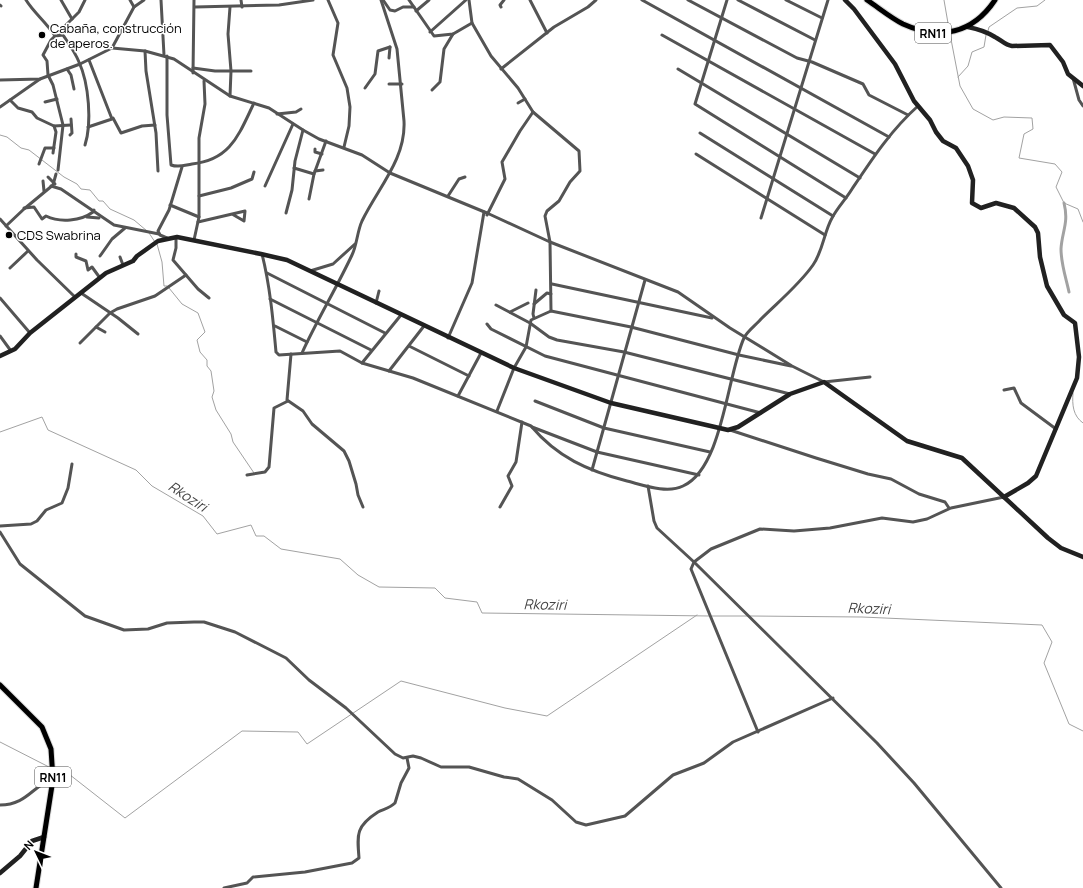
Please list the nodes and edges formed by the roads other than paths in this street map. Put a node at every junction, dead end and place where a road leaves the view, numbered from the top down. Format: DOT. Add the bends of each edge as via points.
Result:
graph roads {
  1 [pos="26,0"];
  2 [pos="61,0"];
  3 [pos="85,0"];
  4 [pos="130,0"];
  5 [pos="144,0"];
  6 [pos="162,0"];
  7 [pos="194,0"];
  8 [pos="241,0"];
  9 [pos="313,0"];
  10 [pos="328,0"];
  11 [pos="382,0"];
  12 [pos="409,0"];
  13 [pos="430,0"];
  14 [pos="466,0"];
  15 [pos="470,0"];
  16 [pos="504,0"];
  17 [pos="530,0"];
  18 [pos="596,0"];
  19 [pos="642,0"];
  20 [pos="688,0"];
  21 [pos="727,0"];
  22 [pos="738,0"];
  23 [pos="786,0"];
  24 [pos="828,0"];
  25 [pos="845,0"];
  26 [pos="867,0"];
  27 [pos="995,0"];
  28 [pos="195,6"];
  29 [pos="134,7"];
  30 [pos="230,7"];
  31 [pos="242,7"];
  32 [pos="414,7"];
  33 [pos="501,7"];
  34 [pos="416,11"];
  35 [pos="721,18"];
  36 [pos="822,18"];
  37 [pos="72,19"];
  38 [pos="472,23"];
  39 [pos="968,27"];
  40 [pos="430,32"];
  41 [pos="547,33"];
  42 [pos="61,34"];
  43 [pos="453,34"];
  44 [pos="662,35"];
  45 [pos="55,36"];
  46 [pos="715,39"];
  47 [pos="815,40"];
  48 [pos="394,43"];
  49 [pos="390,47"];
  50 [pos="112,48"];
  51 [pos="145,51"];
  52 [pos="166,56"];
  53 [pos="388,58"];
  54 [pos="89,60"];
  55 [pos="708,61"];
  56 [pos="809,61"];
  57 [pos="80,64"];
  58 [pos="67,68"];
  59 [pos="193,68"];
  60 [pos="678,69"];
  61 [pos="501,70"];
  62 [pos="231,71"];
  63 [pos="251,71"];
  64 [pos="193,73"];
  65 [pos="48,75"];
  66 [pos="1073,78"];
  67 [pos="40,79"];
  68 [pos="0,80"];
  69 [pos="204,81"];
  70 [pos="701,82"];
  71 [pos="389,84"];
  72 [pos="402,84"];
  73 [pos="1083,86"];
  74 [pos="365,88"];
  75 [pos="800,88"];
  76 [pos="74,89"];
  77 [pos="432,90"];
  78 [pos="230,96"];
  79 [pos="63,99"];
  80 [pos="525,99"];
  81 [pos="10,100"];
  82 [pos="57,100"];
  83 [pos="45,102"];
  84 [pos="254,103"];
  85 [pos="518,103"];
  86 [pos="918,106"];
  87 [pos="1083,106"];
  88 [pos="0,107"];
  89 [pos="301,109"];
  90 [pos="794,109"];
  91 [pos="533,112"];
  92 [pos="277,114"];
  93 [pos="908,115"];
  94 [pos="112,116"];
  95 [pos="71,119"];
  96 [pos="293,124"];
  97 [pos="63,125"];
  98 [pos="71,125"];
  99 [pos="154,125"];
  100 [pos="54,126"];
  101 [pos="88,127"];
  102 [pos="303,130"];
  103 [pos="700,133"];
  104 [pos="787,133"];
  105 [pos="70,135"];
  106 [pos="889,137"];
  107 [pos="326,141"];
  108 [pos="85,145"];
  109 [pos="344,147"];
  110 [pos="54,148"];
  111 [pos="315,149"];
  112 [pos="53,153"];
  113 [pos="322,154"];
  114 [pos="696,154"];
  115 [pos="875,154"];
  116 [pos="779,157"];
  117 [pos="39,164"];
  118 [pos="200,164"];
  119 [pos="182,167"];
  120 [pos="294,168"];
  121 [pos="58,170"];
  122 [pos="323,170"];
  123 [pos="158,171"];
  124 [pos="254,172"];
  125 [pos="315,172"];
  126 [pos="390,173"];
  127 [pos="56,174"];
  128 [pos="48,176"];
  129 [pos="466,176"];
  130 [pos="308,177"];
  131 [pos="773,178"];
  132 [pos="860,178"];
  133 [pos="313,179"];
  134 [pos="43,181"];
  135 [pos="54,183"];
  136 [pos="51,186"];
  137 [pos="265,186"];
  138 [pos="56,187"];
  139 [pos="44,191"];
  140 [pos="199,196"];
  141 [pos="448,196"];
  142 [pos="846,198"];
  143 [pos="310,199"];
  144 [pos="766,199"];
  145 [pos="31,202"];
  146 [pos="170,205"];
  147 [pos="24,208"];
  148 [pos="34,208"];
  149 [pos="94,211"];
  150 [pos="286,213"];
  151 [pos="486,213"];
  152 [pos="232,214"];
  153 [pos="833,216"];
  154 [pos="85,217"];
  155 [pos="100,217"];
  156 [pos="199,217"];
  157 [pos="761,218"];
  158 [pos="0,219"];
  159 [pos="198,222"];
  160 [pos="6,226"];
  161 [pos="125,228"];
  162 [pos="154,232"];
  163 [pos="159,234"];
  164 [pos="825,235"];
  165 [pos="176,237"];
  166 [pos="167,238"];
  167 [pos="160,240"];
  168 [pos="194,240"];
  169 [pos="550,242"];
  170 [pos="355,244"];
  171 [pos="28,251"];
  172 [pos="76,254"];
  173 [pos="261,254"];
  174 [pos="100,256"];
  175 [pos="120,257"];
  176 [pos="123,265"];
  177 [pos="10,268"];
  178 [pos="310,271"];
  179 [pos="267,273"];
  180 [pos="186,275"];
  181 [pos="100,278"];
  182 [pos="645,280"];
  183 [pos="337,284"];
  184 [pos="552,284"];
  185 [pos="565,287"];
  186 [pos="536,290"];
  187 [pos="379,291"];
  188 [pos="564,292"];
  189 [pos="82,293"];
  190 [pos="551,294"];
  191 [pos="76,297"];
  192 [pos="0,298"];
  193 [pos="209,298"];
  194 [pos="270,299"];
  195 [pos="638,301"];
  196 [pos="326,303"];
  197 [pos="376,303"];
  198 [pos="528,304"];
  199 [pos="534,304"];
  200 [pos="496,305"];
  201 [pos="551,311"];
  202 [pos="510,312"];
  203 [pos="110,313"];
  204 [pos="401,315"];
  205 [pos="534,318"];
  206 [pos="714,318"];
  207 [pos="317,322"];
  208 [pos="530,323"];
  209 [pos="487,324"];
  210 [pos="275,326"];
  211 [pos="424,326"];
  212 [pos="96,327"];
  213 [pos="631,327"];
  214 [pos="105,332"];
  215 [pos="385,333"];
  216 [pos="30,334"];
  217 [pos="138,334"];
  218 [pos="0,336"];
  219 [pos="744,337"];
  220 [pos="448,338"];
  221 [pos="307,342"];
  222 [pos="80,343"];
  223 [pos="409,346"];
  224 [pos="526,347"];
  225 [pos="371,350"];
  226 [pos="12,351"];
  227 [pos="624,352"];
  228 [pos="302,353"];
  229 [pos="481,353"];
  230 [pos="291,354"];
  231 [pos="739,355"];
  232 [pos="0,356"];
  233 [pos="362,362"];
  234 [pos="792,366"];
  235 [pos="514,368"];
  236 [pos="389,371"];
  237 [pos="469,376"];
  238 [pos="617,376"];
  239 [pos="870,377"];
  240 [pos="733,379"];
  241 [pos="824,382"];
  242 [pos="1004,390"];
  243 [pos="790,394"];
  244 [pos="458,396"];
  245 [pos="535,401"];
  246 [pos="288,402"];
  247 [pos="611,402"];
  248 [pos="726,403"];
  249 [pos="497,411"];
  250 [pos="761,413"];
  251 [pos="522,422"];
  252 [pos="531,426"];
  253 [pos="604,428"];
  254 [pos="719,428"];
  255 [pos="1056,429"];
  256 [pos="730,430"];
  257 [pos="597,452"];
  258 [pos="710,452"];
  259 [pos="72,464"];
  260 [pos="592,470"];
  261 [pos="247,475"];
  262 [pos="699,475"];
  263 [pos="648,486"];
  264 [pos="1004,497"];
  265 [pos="500,507"];
  266 [pos="363,508"];
  267 [pos="949,508"];
  268 [pos="0,526"];
  269 [pos="0,532"];
  270 [pos="1083,557"];
  271 [pos="694,562"];
  272 [pos="0,685"];
  273 [pos="833,698"];
  274 [pos="758,732"];
  275 [pos="407,758"];
  276 [pos="53,778"];
  277 [pos="0,805"];
  278 [pos="44,837"];
  279 [pos="0,873"];
  280 [pos="36,888"];
  281 [pos="224,888"];
  282 [pos="1001,888"];
  1 -- 45 [label="street"];
  2 -- 37 [label="street"];
  3 -- 37 [label="street" via="83,7"];
  4 -- 29 [label="street"];
  5 -- 29 [label="street"];
  6 -- 52 [label="street"];
  7 -- 28 [label="street"];
  8 -- 31 [label="street"];
  9 -- 31 [label="street" via="296,4"];
  10 -- 109 [label="street" via="338,23 333,55 347,88 350,107"];
  11 -- 32 [label="street" via="390,10"];
  11 -- 48 [label="street"];
  12 -- 32 [label="street"];
  13 -- 34 [label="street"];
  14 -- 40 [label="street"];
  15 -- 38 [label="street"];
  16 -- 33 [label="street"];
  17 -- 41 [label="street"];
  18 -- 41 [label="street"];
  19 -- 46 [label="street"];
  20 -- 35 [label="street"];
  21 -- 35 [label="street"];
  22 -- 47 [label="street"];
  23 -- 36 [label="street"];
  24 -- 36 [label="street"];
  25 -- 86 [label="street" via="895,64"];
  26 -- 39 [label="main road, RN11" via="902,23 918,30 940,33"];
  27 -- 39 [label="main road, RN11" via="982,16"];
  28 -- 30 [label="street"];
  28 -- 59 [label="street"];
  29 -- 50 [label="street"];
  30 -- 31 [label="street"];
  30 -- 62 [label="street" via="228,34"];
  32 -- 34 [label="street"];
  34 -- 40 [label="street"];
  35 -- 46 [label="street"];
  35 -- 56 [label="street" via="797,58"];
  36 -- 47 [label="street"];
  37 -- 42 [label="street" via="61,30"];
  38 -- 43 [label="street"];
  38 -- 61 [label="street"];
  39 -- 66 [label="street" via="984,31 1012,46 1050,46"];
  40 -- 43 [label="street" via="434,36"];
  41 -- 61 [label="street"];
  42 -- 45 [label="street"];
  42 -- 57 [label="street" via="74,50"];
  43 -- 77 [label="street" via="444,49 440,82"];
  44 -- 55 [label="street"];
  45 -- 65 [label="street" via="43,55 47,61"];
  46 -- 55 [label="street"];
  46 -- 75 [label="street"];
  47 -- 56 [label="street"];
  48 -- 49 [label="street"];
  48 -- 72 [label="street"];
  49 -- 53 [label="street"];
  49 -- 74 [label="street" via="378,51 375,74"];
  50 -- 51 [label="street"];
  50 -- 54 [label="street"];
  51 -- 52 [label="street"];
  51 -- 99 [label="street"];
  52 -- 64 [label="street"];
  52 -- 119 [label="street" via="171,163"];
  54 -- 57 [label="street"];
  54 -- 94 [label="street"];
  55 -- 70 [label="street"];
  55 -- 90 [label="street"];
  56 -- 75 [label="street"];
  56 -- 93 [label="street" via="863,84 869,95"];
  57 -- 58 [label="street"];
  57 -- 101 [label="street" via="88,94"];
  58 -- 65 [label="street"];
  58 -- 76 [label="street"];
  59 -- 62 [label="street"];
  59 -- 64 [label="street"];
  60 -- 70 [label="street"];
  61 -- 80 [label="street"];
  62 -- 63 [label="street"];
  62 -- 78 [label="street"];
  64 -- 69 [label="street"];
  65 -- 67 [label="street"];
  65 -- 82 [label="street"];
  66 -- 73 [label="street"];
  66 -- 87 [label="street"];
  67 -- 68 [label="street"];
  67 -- 81 [label="street"];
  69 -- 78 [label="street"];
  69 -- 118 [label="street" via="205,104 199,138"];
  70 -- 104 [label="street"];
  70 -- 116 [label="street" via="694,104"];
  71 -- 72 [label="street"];
  72 -- 126 [label="street" via="405,133"];
  75 -- 90 [label="street"];
  75 -- 106 [label="street"];
  78 -- 84 [label="street"];
  79 -- 82 [label="street"];
  80 -- 85 [label="street"];
  80 -- 91 [label="street"];
  81 -- 88 [label="street"];
  81 -- 100 [label="street" via="18,108 32,112 37,118"];
  82 -- 83 [label="street"];
  82 -- 97 [label="street"];
  84 -- 92 [label="street"];
  84 -- 118 [label="street" via="236,141 221,156"];
  86 -- 93 [label="street"];
  86 -- 255 [label="street" via="943,141 956,148 968,166 973,180 972,203 981,208 996,203 1014,208 1037,230 1047,286 1064,315 1074,321 1076,327 1078,373"];
  89 -- 92 [label="street"];
  90 -- 104 [label="street"];
  90 -- 115 [label="street"];
  91 -- 151 [label="street" via="502,162 505,179"];
  91 -- 169 [label="street" via="579,151 580,171 570,182 559,202 547,211 545,216"];
  92 -- 96 [label="street"];
  93 -- 106 [label="street"];
  94 -- 99 [label="street" via="121,133"];
  94 -- 101 [label="street" via="112,120"];
  95 -- 98 [label="street"];
  96 -- 102 [label="street"];
  96 -- 137 [label="street"];
  97 -- 98 [label="street"];
  97 -- 100 [label="street"];
  97 -- 121 [label="street"];
  98 -- 105 [label="street"];
  99 -- 123 [label="street"];
  100 -- 110 [label="street"];
  101 -- 108 [label="street"];
  102 -- 107 [label="street"];
  102 -- 120 [label="street"];
  103 -- 131 [label="street"];
  104 -- 116 [label="street"];
  104 -- 132 [label="street"];
  106 -- 115 [label="street"];
  107 -- 109 [label="street"];
  107 -- 113 [label="street"];
  109 -- 126 [label="street"];
  110 -- 112 [label="street"];
  110 -- 117 [label="street" via="45,148"];
  111 -- 113 [label="street" via="315,152"];
  113 -- 125 [label="street"];
  114 -- 144 [label="street"];
  115 -- 132 [label="street"];
  116 -- 131 [label="street"];
  116 -- 142 [label="street"];
  118 -- 119 [label="street"];
  118 -- 140 [label="street"];
  119 -- 146 [label="street"];
  120 -- 125 [label="street"];
  120 -- 150 [label="street"];
  122 -- 125 [label="street"];
  124 -- 140 [label="street" via="252,179 236,186"];
  125 -- 133 [label="street"];
  126 -- 141 [label="street"];
  126 -- 170 [label="street" via="362,221"];
  127 -- 135 [label="street"];
  128 -- 135 [label="street"];
  129 -- 141 [label="street" via="459,178"];
  130 -- 133 [label="street"];
  131 -- 144 [label="street"];
  131 -- 153 [label="street"];
  132 -- 142 [label="street"];
  133 -- 143 [label="street"];
  134 -- 139 [label="street"];
  135 -- 136 [label="street"];
  135 -- 138 [label="street"];
  136 -- 138 [label="street"];
  136 -- 139 [label="street"];
  138 -- 149 [label="street"];
  139 -- 145 [label="street"];
  140 -- 156 [label="street"];
  141 -- 151 [label="street"];
  142 -- 153 [label="street"];
  144 -- 157 [label="street"];
  144 -- 164 [label="street"];
  145 -- 147 [label="street"];
  145 -- 148 [label="street"];
  146 -- 156 [label="street"];
  146 -- 163 [label="street"];
  147 -- 148 [label="street"];
  147 -- 160 [label="street"];
  148 -- 154 [label="street" via="42,219 46,216 68,220"];
  149 -- 154 [label="street"];
  149 -- 155 [label="street"];
  151 -- 169 [label="street"];
  151 -- 220 [label="street" via="472,283"];
  152 -- 152 [label="street" via="245,211 244,221 241,220"];
  152 -- 159 [label="street"];
  153 -- 164 [label="street"];
  154 -- 155 [label="street"];
  155 -- 161 [label="street"];
  156 -- 159 [label="street"];
  158 -- 160 [label="street"];
  159 -- 168 [label="street"];
  160 -- 171 [label="street"];
  161 -- 162 [label="street"];
  161 -- 174 [label="street" via="112,239"];
  162 -- 163 [label="street"];
  162 -- 167 [label="street"];
  163 -- 166 [label="street"];
  164 -- 219 [label="street" via="813,265"];
  165 -- 166 [label="street"];
  165 -- 168 [label="street"];
  165 -- 180 [label="street" via="173,260"];
  166 -- 167 [label="street"];
  167 -- 176 [label="street" via="136,256 133,261"];
  168 -- 173 [label="street"];
  169 -- 182 [label="street"];
  169 -- 184 [label="street"];
  170 -- 178 [label="street" via="333,264"];
  170 -- 183 [label="street" via="352,256"];
  171 -- 177 [label="street"];
  171 -- 191 [label="street"];
  172 -- 181 [label="street" via="76,257 86,261 88,270 92,267"];
  173 -- 178 [label="street" via="287,260"];
  173 -- 179 [label="street"];
  175 -- 176 [label="street"];
  176 -- 181 [label="street"];
  178 -- 183 [label="street"];
  179 -- 194 [label="street"];
  179 -- 196 [label="street"];
  180 -- 193 [label="street"];
  180 -- 203 [label="street" via="155,296"];
  181 -- 189 [label="street"];
  182 -- 195 [label="street"];
  182 -- 206 [label="street" via="681,294"];
  183 -- 196 [label="street"];
  183 -- 197 [label="street"];
  184 -- 185 [label="street"];
  184 -- 190 [label="street"];
  185 -- 188 [label="street"];
  185 -- 195 [label="street"];
  186 -- 199 [label="street"];
  187 -- 197 [label="street"];
  189 -- 191 [label="street"];
  189 -- 203 [label="street"];
  190 -- 199 [label="street" via="547,293"];
  190 -- 201 [label="street"];
  191 -- 216 [label="street"];
  192 -- 216 [label="street"];
  194 -- 207 [label="street"];
  194 -- 210 [label="street"];
  195 -- 206 [label="street"];
  195 -- 213 [label="street"];
  196 -- 207 [label="street"];
  196 -- 215 [label="street"];
  197 -- 204 [label="street"];
  198 -- 202 [label="street"];
  199 -- 205 [label="street"];
  200 -- 202 [label="street"];
  201 -- 205 [label="street"];
  201 -- 213 [label="street"];
  202 -- 208 [label="street"];
  203 -- 212 [label="street"];
  203 -- 217 [label="street"];
  204 -- 211 [label="street"];
  204 -- 215 [label="street"];
  205 -- 208 [label="street"];
  206 -- 219 [label="street"];
  207 -- 221 [label="street"];
  207 -- 225 [label="street"];
  208 -- 224 [label="street"];
  208 -- 227 [label="street" via="557,340"];
  209 -- 224 [label="street" via="491,329"];
  210 -- 221 [label="street"];
  210 -- 230 [label="street" via="276,352 279,355"];
  211 -- 220 [label="street"];
  211 -- 223 [label="street"];
  212 -- 214 [label="street"];
  212 -- 222 [label="street"];
  213 -- 227 [label="street"];
  213 -- 231 [label="street"];
  215 -- 225 [label="street"];
  216 -- 226 [label="street"];
  218 -- 226 [label="street"];
  219 -- 231 [label="street"];
  219 -- 234 [label="street"];
  220 -- 229 [label="street"];
  221 -- 228 [label="street"];
  223 -- 236 [label="street"];
  223 -- 237 [label="street"];
  224 -- 235 [label="street"];
  224 -- 238 [label="street" via="545,356"];
  225 -- 233 [label="street"];
  226 -- 232 [label="street"];
  227 -- 238 [label="street"];
  227 -- 240 [label="street"];
  228 -- 230 [label="street"];
  228 -- 233 [label="street" via="338,350"];
  229 -- 235 [label="street"];
  229 -- 237 [label="street"];
  230 -- 246 [label="street"];
  231 -- 234 [label="street"];
  231 -- 240 [label="street"];
  233 -- 236 [label="street"];
  234 -- 241 [label="street"];
  235 -- 247 [label="street"];
  235 -- 249 [label="street"];
  236 -- 244 [label="street"];
  237 -- 244 [label="street"];
  238 -- 247 [label="street"];
  238 -- 248 [label="street"];
  239 -- 241 [label="street"];
  240 -- 243 [label="street"];
  240 -- 248 [label="street"];
  241 -- 243 [label="street"];
  241 -- 264 [label="street" via="907,441 959,456"];
  242 -- 255 [label="street" via="1014,388 1021,403"];
  243 -- 250 [label="street"];
  244 -- 249 [label="street"];
  245 -- 253 [label="street"];
  246 -- 261 [label="street" via="274,408 269,467 265,472"];
  246 -- 266 [label="street" via="303,411 312,424 344,452"];
  247 -- 253 [label="street"];
  247 -- 254 [label="street"];
  248 -- 250 [label="street"];
  248 -- 254 [label="street"];
  249 -- 251 [label="street"];
  250 -- 256 [label="street"];
  251 -- 252 [label="street"];
  251 -- 265 [label="street" via="516,462 508,476 512,486"];
  252 -- 257 [label="street"];
  252 -- 260 [label="street" via="544,442 562,456"];
  253 -- 257 [label="street"];
  253 -- 258 [label="street"];
  254 -- 256 [label="street"];
  254 -- 258 [label="street"];
  255 -- 264 [label="street" via="1036,476"];
  256 -- 267 [label="street" via="795,452 891,479 919,494 945,502"];
  257 -- 260 [label="street"];
  257 -- 262 [label="street"];
  258 -- 262 [label="street"];
  259 -- 268 [label="street" via="68,488 62,503 46,510 31,524"];
  260 -- 263 [label="street"];
  262 -- 263 [label="street" via="683,486 665,489"];
  263 -- 271 [label="street" via="655,525"];
  264 -- 267 [label="street"];
  264 -- 270 [label="street" via="1061,548"];
  267 -- 271 [label="street" via="927,519 913,522 882,518 830,528 794,531 760,529 711,549"];
  269 -- 275 [label="street" via="20,564 85,616 124,630 148,629 167,623 204,622 235,632 286,658 395,754"];
  271 -- 273 [label="street"];
  271 -- 274 [label="street" via="691,569"];
  272 -- 276 [label="main road, RN11" via="43,730 52,749"];
  273 -- 274 [label="street"];
  273 -- 282 [label="street" via="914,783"];
  274 -- 275 [label="street" via="730,744 704,763 666,778 625,816 586,825 576,822 552,800 518,779 469,767 441,768 421,758"];
  275 -- 281 [label="street" via="409,768 394,803 376,813 362,824 358,831 357,861 305,872 253,877 247,883"];
  276 -- 277 [label="street" via="24,799"];
  276 -- 278 [label="main road, RN11"];
  278 -- 279 [label="street" via="34,840"];
  278 -- 280 [label="main road, RN11"];
}
